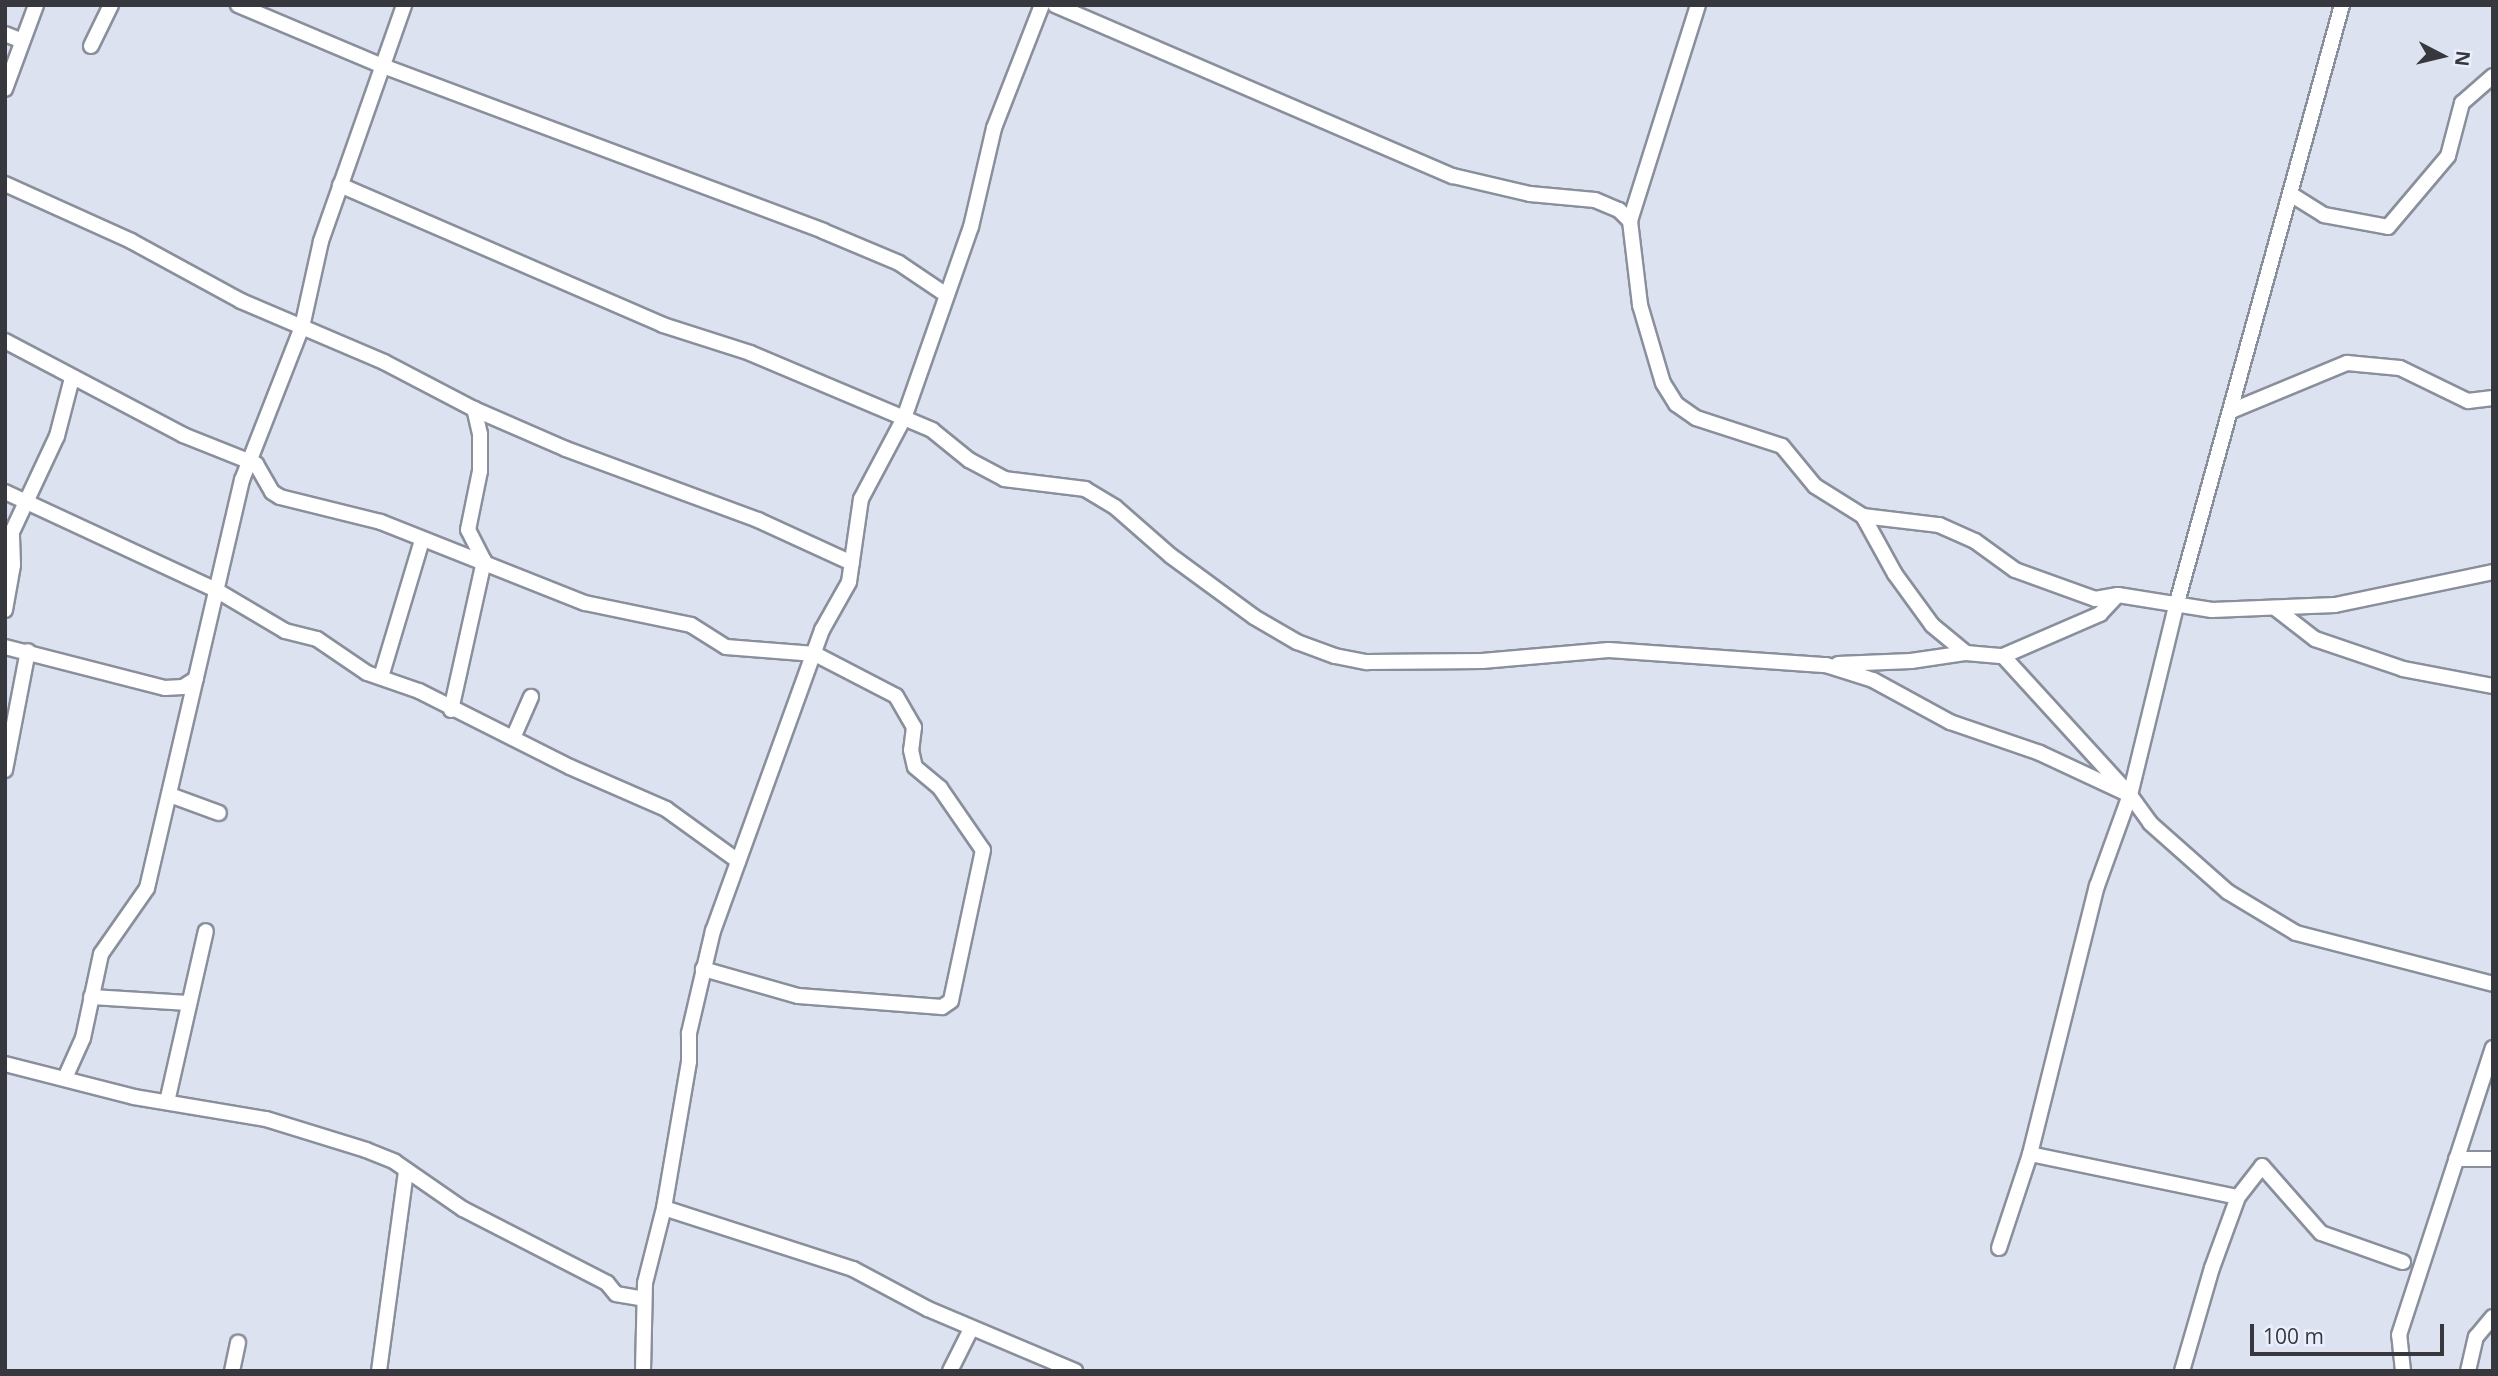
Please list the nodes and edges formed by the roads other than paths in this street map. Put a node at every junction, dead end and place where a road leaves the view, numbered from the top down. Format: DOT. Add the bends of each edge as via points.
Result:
graph roads {
  1 [pos="36,5"];
  2 [pos="111,5"];
  3 [pos="238,5"];
  4 [pos="404,5"];
  5 [pos="1042,5"];
  6 [pos="1055,5"];
  7 [pos="1698,5"];
  8 [pos="2342,5"];
  9 [pos="5,34"];
  10 [pos="22,41"];
  11 [pos="91,46"];
  12 [pos="380,65"];
  13 [pos="2493,76"];
  14 [pos="5,89"];
  15 [pos="5,184"];
  16 [pos="340,185"];
  17 [pos="2292,195"];
  18 [pos="1630,221"];
  19 [pos="945,294"];
  20 [pos="302,327"];
  21 [pos="5,341"];
  22 [pos="72,378"];
  23 [pos="2493,398"];
  24 [pos="474,409"];
  25 [pos="2231,411"];
  26 [pos="904,418"];
  27 [pos="248,461"];
  28 [pos="5,492"];
  29 [pos="25,499"];
  30 [pos="1863,516"];
  31 [pos="422,540"];
  32 [pos="484,561"];
  33 [pos="852,563"];
  34 [pos="2493,572"];
  35 [pos="216,590"];
  36 [pos="2118,595"];
  37 [pos="2176,606"];
  38 [pos="2275,608"];
  39 [pos="5,610"];
  40 [pos="5,646"];
  41 [pos="28,651"];
  42 [pos="1966,653"];
  43 [pos="815,654"];
  44 [pos="2003,656"];
  45 [pos="1826,665"];
  46 [pos="381,677"];
  47 [pos="196,679"];
  48 [pos="2493,686"];
  49 [pos="531,698"];
  50 [pos="451,710"];
  51 [pos="513,738"];
  52 [pos="5,770"];
  53 [pos="170,795"];
  54 [pos="2130,795"];
  55 [pos="219,813"];
  56 [pos="738,861"];
  57 [pos="206,931"];
  58 [pos="704,969"];
  59 [pos="2493,984"];
  60 [pos="90,997"];
  61 [pos="189,1003"];
  62 [pos="2493,1048"];
  63 [pos="5,1064"];
  64 [pos="65,1078"];
  65 [pos="167,1102"];
  66 [pos="2030,1154"];
  67 [pos="2456,1159"];
  68 [pos="2493,1159"];
  69 [pos="406,1171"];
  70 [pos="2238,1197"];
  71 [pos="664,1208"];
  72 [pos="1999,1248"];
  73 [pos="2403,1262"];
  74 [pos="643,1299"];
  75 [pos="2493,1317"];
  76 [pos="971,1329"];
  77 [pos="238,1343"];
  78 [pos="232,1371"];
  79 [pos="379,1371"];
  80 [pos="643,1371"];
  81 [pos="950,1371"];
  82 [pos="1075,1371"];
  83 [pos="2182,1371"];
  84 [pos="2403,1371"];
  85 [pos="2468,1371"];
  1 -- 10 [label="street"];
  2 -- 11 [label="street"];
  3 -- 12 [label="street"];
  4 -- 12 [label="street"];
  5 -- 19 [label="street" via="994,128 971,226"];
  6 -- 18 [label="street" via="1453,176 1530,194 1595,200 1619,209"];
  7 -- 18 [label="street"];
  8 -- 17 [label="street"];
  9 -- 10 [label="street"];
  10 -- 14 [label="street"];
  12 -- 16 [label="street"];
  12 -- 19 [label="street" via="823,231 898,263"];
  13 -- 17 [label="street" via="2462,103 2448,156 2388,227 2324,215"];
  15 -- 20 [label="street"];
  16 -- 20 [label="street" via="307,292"];
  16 -- 26 [label="street" via="663,325 750,353"];
  17 -- 25 [label="street"];
  18 -- 30 [label="street" via="1640,305 1663,383 1676,404 1696,418 1782,446 1815,486"];
  19 -- 26 [label="street"];
  20 -- 24 [label="street" via="384,362"];
  20 -- 27 [label="street"];
  21 -- 22 [label="street"];
  22 -- 27 [label="street" via="183,435"];
  22 -- 29 [label="street" via="57,436"];
  23 -- 25 [label="street" via="2468,401 2400,368 2347,363"];
  24 -- 32 [label="street" via="480,434 480,471 468,530"];
  24 -- 33 [label="street" via="566,449 758,520"];
  25 -- 37 [label="street"];
  26 -- 33 [label="street" via="861,499"];
  26 -- 45 [label="street" via="932,430 969,460 1003,479 1085,489 1115,507 1171,556 1254,617 1297,642 1335,656 1367,662 1482,661 1609,650"];
  27 -- 31 [label="street" via="262,470 272,492 280,497 358,514"];
  27 -- 35 [label="street"];
  28 -- 29 [label="street"];
  29 -- 35 [label="street"];
  29 -- 39 [label="street" via="12,532 13,565"];
  30 -- 36 [label="street" via="1938,525 1975,541 2015,570 2095,598"];
  30 -- 42 [label="street" via="1895,574 1931,625"];
  31 -- 32 [label="street"];
  31 -- 46 [label="street"];
  32 -- 43 [label="street" via="585,603 691,625 726,647"];
  32 -- 50 [label="street"];
  33 -- 43 [label="street" via="849,582 830,614"];
  34 -- 38 [label="street" via="2381,598"];
  35 -- 46 [label="street" via="261,619 317,639 367,673"];
  35 -- 47 [label="street"];
  36 -- 37 [label="street"];
  36 -- 44 [label="street" via="2100,614"];
  37 -- 38 [label="street"];
  37 -- 54 [label="street"];
  38 -- 48 [label="street" via="2315,639 2403,669"];
  40 -- 41 [label="street"];
  41 -- 47 [label="street" via="165,688 183,687"];
  41 -- 52 [label="street"];
  42 -- 44 [label="street"];
  42 -- 45 [label="street" via="1911,662"];
  43 -- 56 [label="street"];
  43 -- 58 [label="street" via="882,686 906,707 914,727 911,750 915,767 940,788 983,850 951,1001 942,1007 798,996"];
  44 -- 54 [label="street"];
  45 -- 54 [label="street" via="1873,680 1950,722 2040,753"];
  46 -- 50 [label="street"];
  47 -- 53 [label="street"];
  49 -- 51 [label="street"];
  50 -- 51 [label="street"];
  51 -- 56 [label="street" via="666,809"];
  53 -- 55 [label="street"];
  53 -- 60 [label="street" via="148,888 101,954"];
  54 -- 59 [label="street" via="2150,823 2211,878 2285,928"];
  54 -- 66 [label="street" via="2097,886"];
  56 -- 58 [label="street"];
  57 -- 61 [label="street"];
  58 -- 71 [label="street"];
  60 -- 61 [label="street"];
  60 -- 64 [label="street" via="83,1038"];
  61 -- 65 [label="street"];
  62 -- 67 [label="street"];
  63 -- 64 [label="street"];
  64 -- 65 [label="street"];
  65 -- 69 [label="street" via="266,1119 366,1150"];
  66 -- 70 [label="street"];
  66 -- 72 [label="street"];
  67 -- 68 [label="street"];
  67 -- 84 [label="street" via="2399,1335"];
  69 -- 74 [label="street" via="463,1209 607,1283 616,1294"];
  69 -- 79 [label="street"];
  70 -- 73 [label="street" via="2262,1166 2321,1233"];
  70 -- 83 [label="street"];
  71 -- 74 [label="street"];
  71 -- 76 [label="street" via="853,1269"];
  74 -- 80 [label="street"];
  75 -- 85 [label="street" via="2476,1337"];
  76 -- 81 [label="street"];
  76 -- 82 [label="street"];
  77 -- 78 [label="street"];
}
